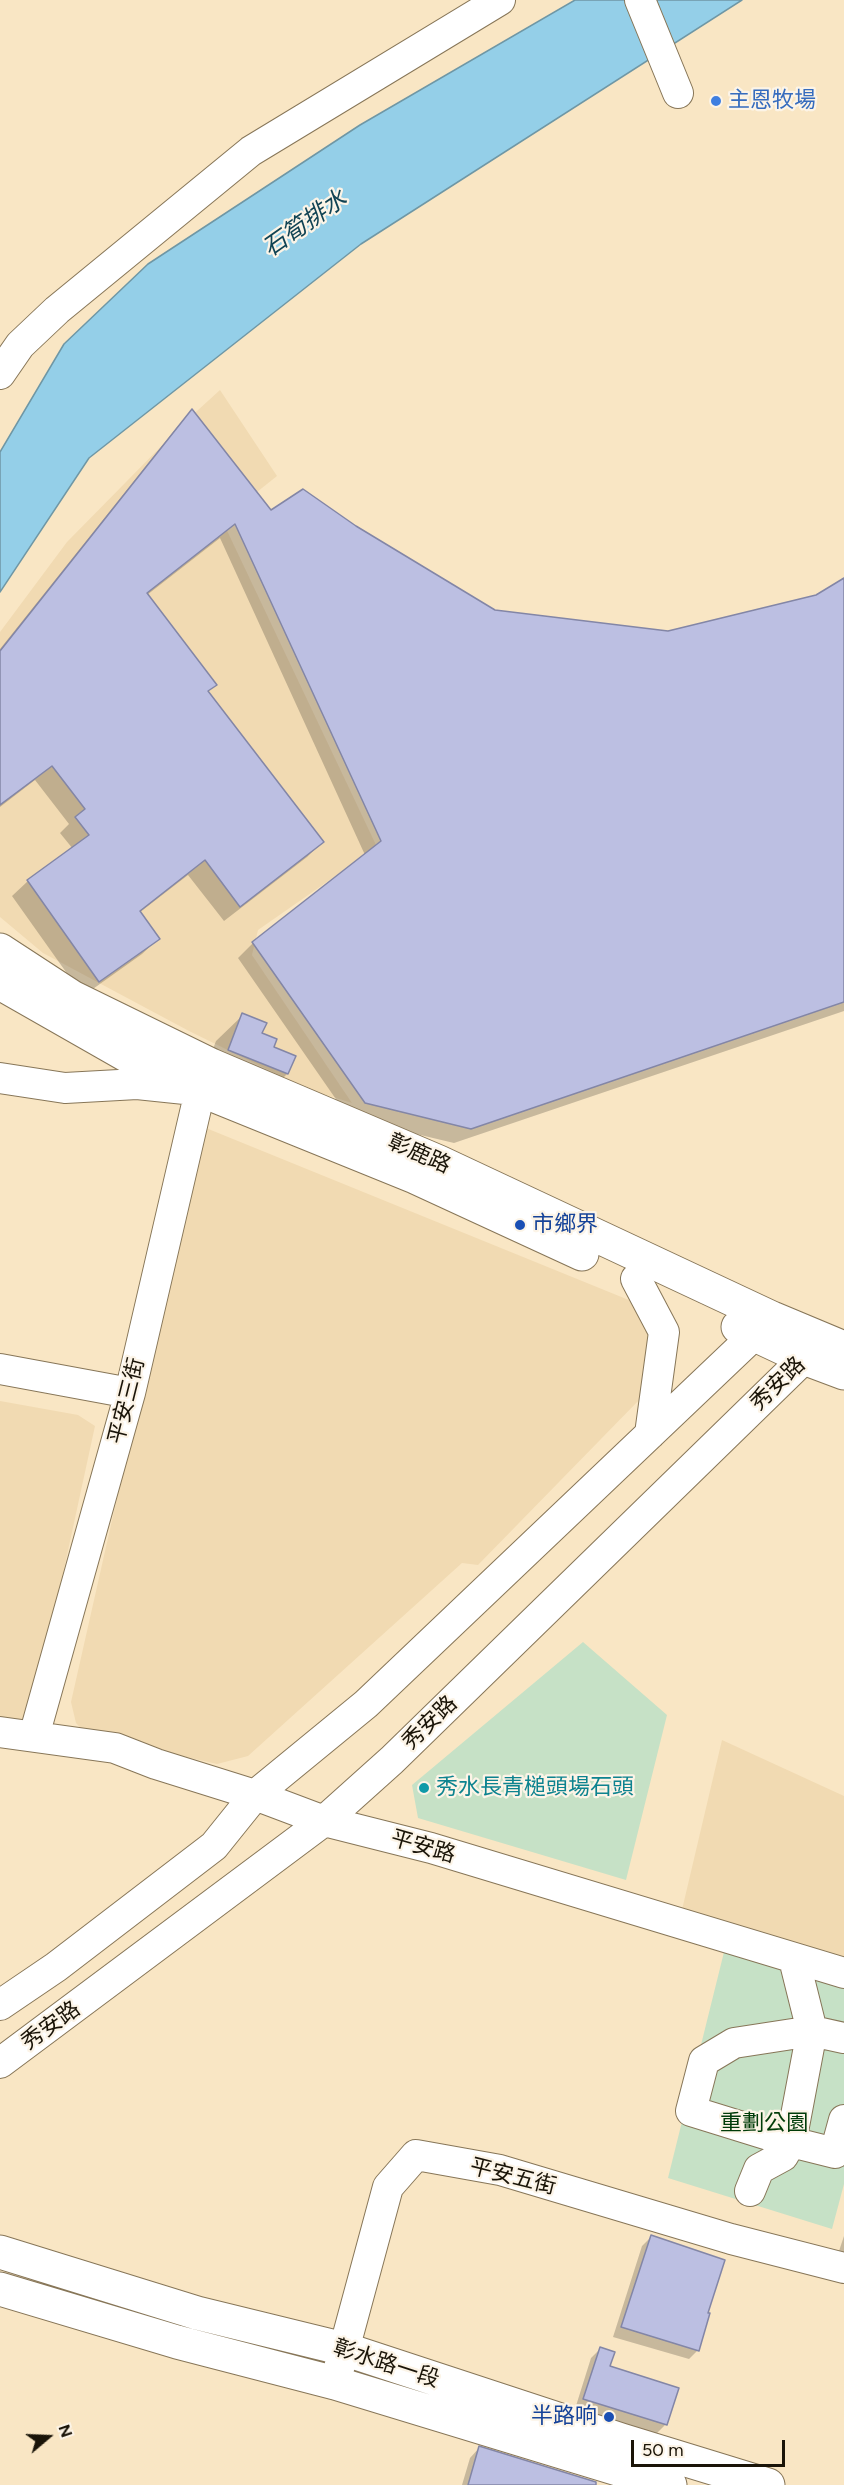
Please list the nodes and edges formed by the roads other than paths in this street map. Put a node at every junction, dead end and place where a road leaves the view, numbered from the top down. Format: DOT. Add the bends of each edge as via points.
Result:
graph roads {
  1 [pos="500,0"];
  2 [pos="640,0"];
  3 [pos="678,93"];
  4 [pos="0,374"];
  5 [pos="0,950"];
  6 [pos="0,983"];
  7 [pos="0,1078"];
  8 [pos="206,1078"];
  9 [pos="636,1279"];
  10 [pos="763,1326"];
  11 [pos="824,1349"];
  12 [pos="0,1369"];
  13 [pos="844,1373"];
  14 [pos="130,1393"];
  15 [pos="650,1434"];
  16 [pos="0,1731"];
  17 [pos="34,1736"];
  18 [pos="255,1795"];
  19 [pos="324,1821"];
  20 [pos="794,1959"];
  21 [pos="844,1973"];
  22 [pos="0,2005"];
  23 [pos="812,2031"];
  24 [pos="844,2038"];
  25 [pos="0,2063"];
  26 [pos="844,2120"];
  27 [pos="791,2142"];
  28 [pos="750,2191"];
  29 [pos="0,2252"];
  30 [pos="842,2260"];
  31 [pos="0,2289"];
  32 [pos="344,2349"];
  33 [pos="335,2383"];
  34 [pos="611,2464"];
  35 [pos="670,2485"];
  36 [pos="768,2485"];
  1 -- 4 [label="street" via="251,151 57,310 20,345"];
  2 -- 3 [label="street"];
  5 -- 8 [label="main road, 彰鹿路"];
  6 -- 8 [label="main road, 彰鹿路" via="156,1072"];
  7 -- 8 [label="street" via="65,1088"];
  8 -- 9 [label="main road, 彰鹿路"];
  8 -- 10 [label="main road, 彰鹿路" via="440,1162"];
  8 -- 14 [label="street, 平安三街"];
  9 -- 10 [label="main road, 彰鹿路"];
  9 -- 15 [label="street" via="664,1332"];
  10 -- 11 [label="main road, 彰鹿路"];
  10 -- 15 [label="street, 秀安路"];
  11 -- 13 [label="main road, 彰鹿路"];
  11 -- 19 [label="street, 秀安路"];
  12 -- 14 [label="street"];
  14 -- 17 [label="street, 平安三街"];
  15 -- 18 [label="street, 秀安路" via="366,1704"];
  16 -- 17 [label="street, 平安路"];
  17 -- 18 [label="street, 平安路" via="115,1748"];
  18 -- 19 [label="street, 平安路"];
  18 -- 22 [label="street, 秀安路" via="214,1846"];
  19 -- 20 [label="street, 平安路" via="430,1848"];
  19 -- 25 [label="street, 秀安路"];
  20 -- 21 [label="street, 平安路"];
  20 -- 23 [label="street"];
  23 -- 24 [label="street"];
  23 -- 27 [label="street"];
  23 -- 27 [label="street" via="734,2043 704,2061 691,2111"];
  26 -- 27 [label="street" via="835,2153"];
  27 -- 28 [label="street" via="783,2156 759,2169"];
  29 -- 32 [label="main road, 彰水路一段" via="197,2313"];
  30 -- 32 [label="street, 平安五街" via="731,2239 500,2170 416,2155 388,2187"];
  31 -- 33 [label="main road, 彰水路一段" via="177,2342"];
  32 -- 33 [label="street, 平安五街"];
  32 -- 34 [label="main road, 彰水路一段"];
  33 -- 34 [label="main road, 彰水路一段"];
  34 -- 35 [label="main road, 彰水路一段"];
  34 -- 36 [label="main road, 彰水路一段"];
}
